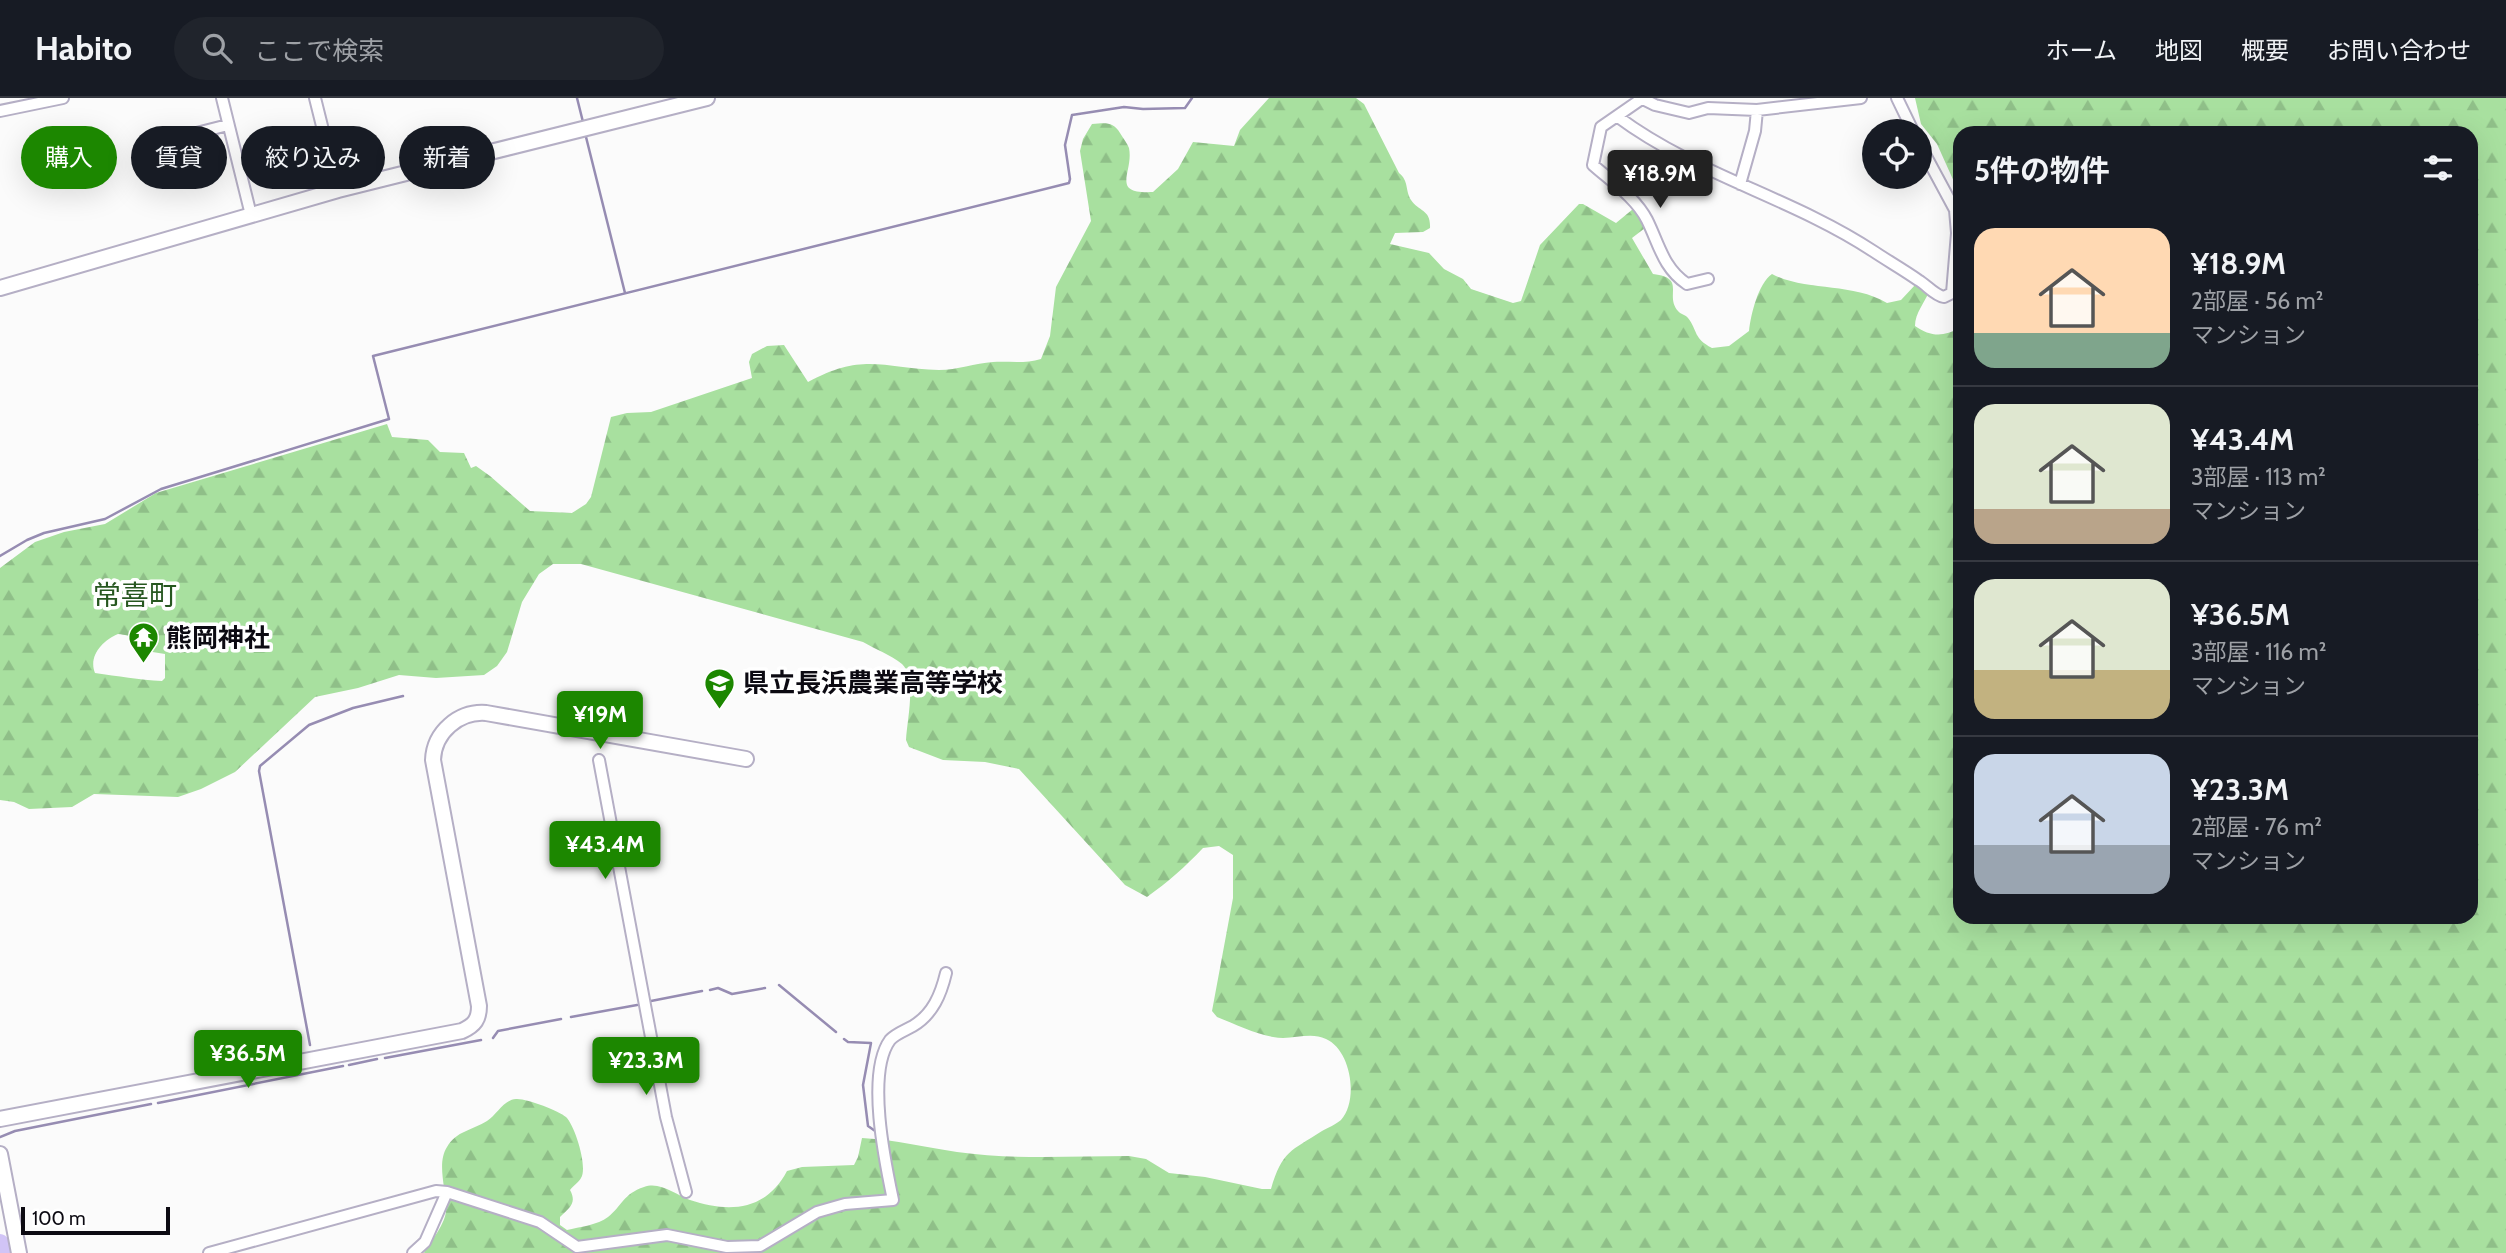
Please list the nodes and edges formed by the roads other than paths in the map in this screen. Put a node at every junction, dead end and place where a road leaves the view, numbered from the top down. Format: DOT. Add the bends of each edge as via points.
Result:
graph roads {
  1 [pos="63,98"];
  2 [pos="222,98"];
  3 [pos="315,98"];
  4 [pos="707,98"];
  5 [pos="1643,98"];
  6 [pos="1861,98"];
  7 [pos="1897,98"];
  8 [pos="1757,110"];
  9 [pos="0,111"];
  10 [pos="1618,117"];
  11 [pos="1907,119"];
  12 [pos="228,125"];
  13 [pos="224,126"];
  14 [pos="1932,167"];
  15 [pos="1740,184"];
  16 [pos="338,190"];
  17 [pos="1953,206"];
  18 [pos="251,215"];
  19 [pos="1709,279"];
  20 [pos="1953,281"];
  21 [pos="0,288"];
  22 [pos="746,759"];
  23 [pos="599,760"];
  24 [pos="946,973"];
  25 [pos="0,1119"];
  26 [pos="0,1154"];
  27 [pos="447,1192"];
  28 [pos="686,1192"];
  29 [pos="19,1253"];
  30 [pos="209,1253"];
  31 [pos="413,1253"];
  1 -- 9 [label="street"];
  2 -- 12 [label="street"];
  3 -- 16 [label="street"];
  4 -- 16 [label="street"];
  5 -- 8 [label="street" via="1689,113 1707,108"];
  5 -- 10 [label="street"];
  6 -- 8 [label="street"];
  7 -- 11 [label="street"];
  8 -- 15 [label="street"];
  10 -- 15 [label="street" via="1686,159"];
  10 -- 19 [label="street" via="1601,127 1593,165 1646,218 1661,256 1677,278 1687,284"];
  12 -- 13 [label="street"];
  12 -- 18 [label="street"];
  14 -- 17 [label="street"];
  15 -- 20 [label="street" via="1843,231 1939,296 1952,293"];
  16 -- 18 [label="street"];
  18 -- 21 [label="street"];
  22 -- 25 [label="street" via="486,713 464,716 439,737 433,760 480,1006 477,1021 462,1031"];
  23 -- 28 [label="street" via="666,1117"];
  24 -- 27 [label="street" via="940,998 921,1021 891,1038 884,1053 877,1086 893,1200 845,1204 817,1212 760,1246 727,1247 667,1235 577,1247 540,1222"];
  26 -- 29 [label="street"];
  27 -- 30 [label="street" via="436,1191"];
  27 -- 31 [label="street" via="425,1242"];
}
